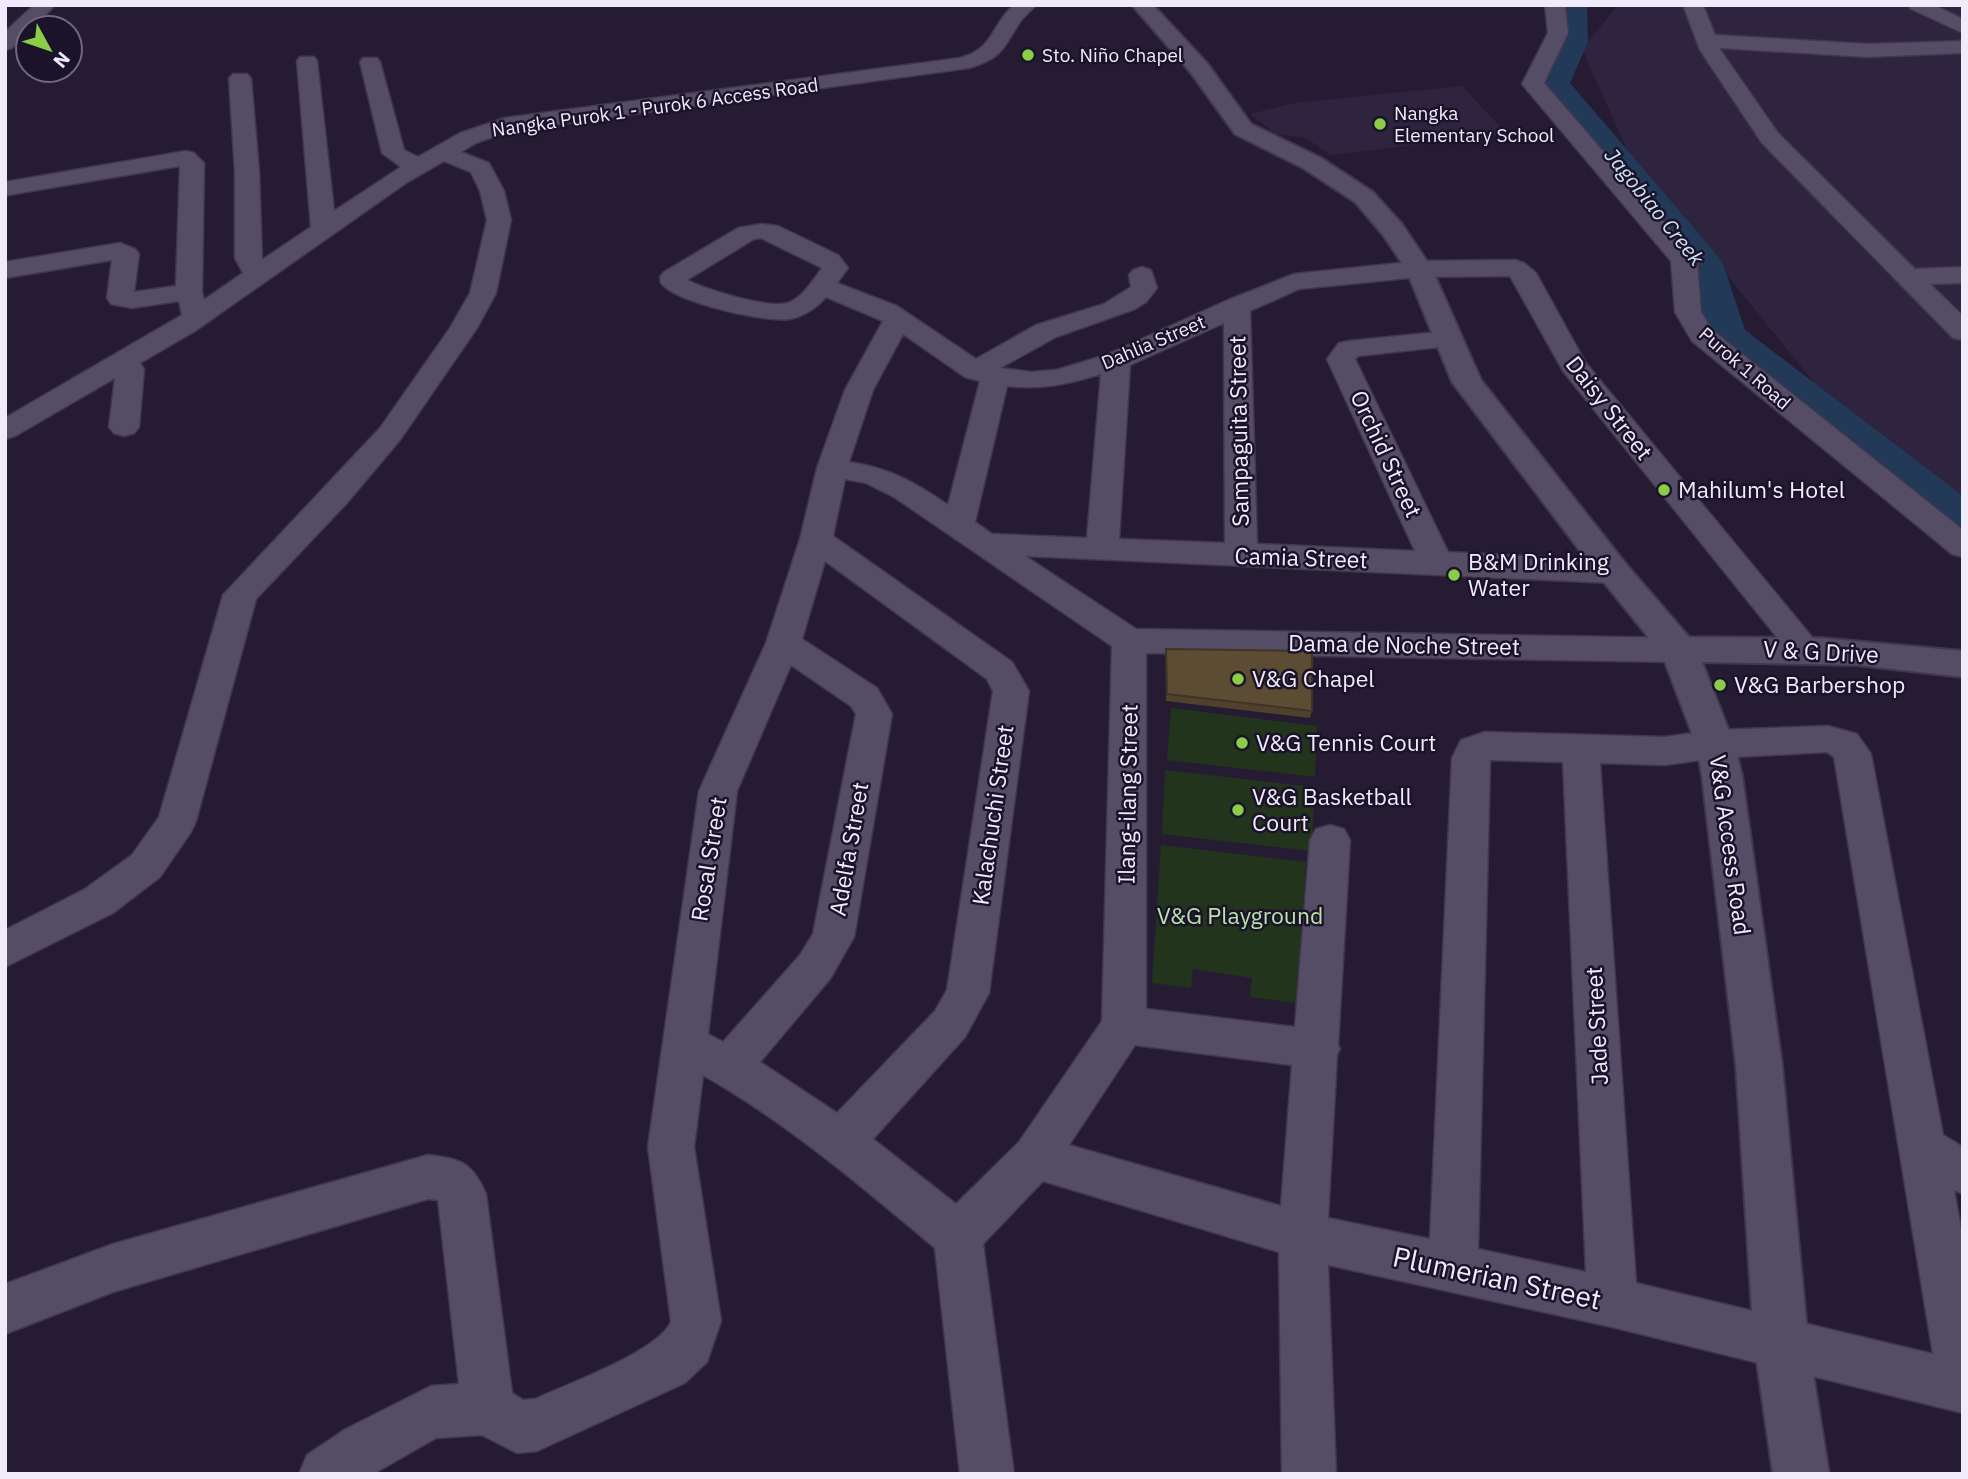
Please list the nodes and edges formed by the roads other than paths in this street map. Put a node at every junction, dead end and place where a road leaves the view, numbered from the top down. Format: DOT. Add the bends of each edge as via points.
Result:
graph roads {
  1 [pos="45,5"];
  2 [pos="1026,5"];
  3 [pos="1142,5"];
  4 [pos="1555,5"];
  5 [pos="1693,5"];
  6 [pos="1918,5"];
  7 [pos="1943,5"];
  8 [pos="1963,15"];
  9 [pos="1720,17"];
  10 [pos="1963,27"];
  11 [pos="5,44"];
  12 [pos="1720,46"];
  13 [pos="1963,47"];
  14 [pos="1963,56"];
  15 [pos="307,61"];
  16 [pos="370,62"];
  17 [pos="240,78"];
  18 [pos="763,90"];
  19 [pos="781,107"];
  20 [pos="432,159"];
  21 [pos="8,188"];
  22 [pos="323,228"];
  23 [pos="1419,269"];
  24 [pos="5,270"];
  25 [pos="1142,275"];
  26 [pos="258,277"];
  27 [pos="821,286"];
  28 [pos="1943,286"];
  29 [pos="192,304"];
  30 [pos="1237,306"];
  31 [pos="897,319"];
  32 [pos="1963,332"];
  33 [pos="1448,340"];
  34 [pos="1116,361"];
  35 [pos="125,362"];
  36 [pos="985,374"];
  37 [pos="124,427"];
  38 [pos="5,430"];
  39 [pos="832,468"];
  40 [pos="974,534"];
  41 [pos="816,539"];
  42 [pos="1963,547"];
  43 [pos="1102,549"];
  44 [pos="1241,556"];
  45 [pos="1436,562"];
  46 [pos="1614,572"];
  47 [pos="1129,641"];
  48 [pos="783,643"];
  49 [pos="1804,648"];
  50 [pos="1679,650"];
  51 [pos="1963,664"];
  52 [pos="1715,744"];
  53 [pos="1581,749"];
  54 [pos="1330,840"];
  55 [pos="5,950"];
  56 [pos="1124,1026"];
  57 [pos="682,1043"];
  58 [pos="1318,1049"];
  59 [pos="730,1065"];
  60 [pos="841,1141"];
  61 [pos="1924,1149"];
  62 [pos="1035,1157"];
  63 [pos="1963,1172"];
  64 [pos="958,1236"];
  65 [pos="1303,1236"];
  66 [pos="1452,1269"];
  67 [pos="1612,1302"];
  68 [pos="5,1310"];
  69 [pos="1781,1342"];
  70 [pos="1963,1376"];
  71 [pos="1963,1387"];
  72 [pos="488,1408"];
  73 [pos="326,1474"];
  74 [pos="986,1474"];
  75 [pos="1310,1474"];
  76 [pos="1801,1474"];
  1 -- 11 [label="street"];
  2 -- 18 [label="street, Nangka Purok 1 - Purok 6 Access Road" via="982,60"];
  3 -- 23 [label="street, V&G Access Road" via="1199,68 1242,128 1312,163 1364,197"];
  4 -- 42 [label="street, Purok 1 Road" via="1558,33 1533,84 1684,260 1688,312 1702,335"];
  5 -- 12 [label="street"];
  6 -- 10 [label="street"];
  7 -- 8 [label="street"];
  9 -- 12 [label="street"];
  12 -- 13 [label="street" via="1928,51"];
  12 -- 14 [label="street" via="1838,58"];
  12 -- 28 [label="street" via="1770,138"];
  15 -- 22 [label="street"];
  16 -- 20 [label="street" via="393,152 406,161"];
  17 -- 26 [label="street" via="248,258"];
  18 -- 19 [label="street"];
  18 -- 20 [label="street, Nangka Purok 1 - Purok 6 Access Road" via="505,125 475,135"];
  20 -- 22 [label="street, Nangka Purok 1 - Purok 6 Access Road"];
  20 -- 55 [label="street" via="481,168 492,191 499,220 483,293 390,434 240,595 177,821 146,866 99,901"];
  21 -- 29 [label="street" via="186,158 192,163"];
  22 -- 26 [label="street, Nangka Purok 1 - Purok 6 Access Road"];
  23 -- 30 [label="street, Dahlia Street" via="1294,282"];
  23 -- 33 [label="street, V&G Access Road"];
  23 -- 49 [label="street, Daisy Street" via="1505,266 1523,273 1573,365"];
  24 -- 29 [label="street" via="120,251 126,254 120,298"];
  25 -- 36 [label="street" via="1144,288 1139,297 1048,330"];
  26 -- 29 [label="street, Nangka Purok 1 - Purok 6 Access Road"];
  27 -- 27 [label="street" via="798,308 779,313 685,289 673,278 747,233 761,230 833,264 835,268"];
  27 -- 31 [label="street, Dahlia Street"];
  28 -- 32 [label="street"];
  29 -- 35 [label="street, Nangka Purok 1 - Purok 6 Access Road"];
  30 -- 34 [label="street, Dahlia Street"];
  30 -- 44 [label="street, Sampaguita Street"];
  31 -- 36 [label="street, Dahlia Street"];
  31 -- 39 [label="street, Rosal Street" via="859,390"];
  33 -- 45 [label="street, Orchid Street" via="1349,349 1341,359"];
  33 -- 46 [label="street, V&G Access Road" via="1467,383"];
  34 -- 36 [label="street, Dahlia Street" via="1058,378"];
  34 -- 43 [label="street"];
  35 -- 37 [label="street" via="130,369"];
  35 -- 38 [label="street, Nangka Purok 1 - Purok 6 Access Road"];
  36 -- 40 [label="street"];
  39 -- 40 [label="street" via="874,475 905,489"];
  39 -- 41 [label="street, Rosal Street"];
  40 -- 43 [label="street, Camia Street"];
  40 -- 47 [label="street"];
  41 -- 48 [label="street, Rosal Street"];
  41 -- 60 [label="street, Kalachuchi Street" via="1000,671 1012,691 968,993 950,1024"];
  43 -- 44 [label="street, Camia Street"];
  44 -- 45 [label="street, Camia Street"];
  45 -- 46 [label="street, Camia Street"];
  46 -- 50 [label="street, V&G Access Road"];
  47 -- 50 [label="street, Dama de Noche Street"];
  47 -- 56 [label="street, Ilang-ilang Street"];
  48 -- 57 [label="street, Rosal Street" via="718,791"];
  48 -- 59 [label="street, Adelfa Street" via="864,697 874,714 833,937 815,967"];
  49 -- 50 [label="street, V & G Drive"];
  49 -- 51 [label="street, V & G Drive"];
  50 -- 52 [label="street, V&G Access Road"];
  52 -- 53 [label="street" via="1665,751"];
  52 -- 61 [label="street" via="1828,739 1844,744 1853,754"];
  52 -- 69 [label="street, V&G Access Road" via="1759,1065"];
  53 -- 66 [label="street" via="1485,746 1474,750 1471,758"];
  53 -- 67 [label="street, Jade Street"];
  54 -- 58 [label="street"];
  56 -- 58 [label="street"];
  56 -- 62 [label="street"];
  57 -- 59 [label="street"];
  57 -- 72 [label="street, Rosal Street" via="671,1147 696,1321 689,1344 667,1366 537,1424 517,1427"];
  58 -- 65 [label="street"];
  59 -- 60 [label="street"];
  60 -- 64 [label="street"];
  61 -- 63 [label="street"];
  61 -- 70 [label="street"];
  62 -- 64 [label="street"];
  62 -- 65 [label="street, Plumerian Street"];
  64 -- 74 [label="street"];
  65 -- 66 [label="street, Plumerian Street"];
  65 -- 75 [label="street"];
  66 -- 67 [label="street, Plumerian Street"];
  67 -- 69 [label="street, Plumerian Street"];
  68 -- 72 [label="street" via="113,1268 428,1177 450,1180 462,1194"];
  69 -- 71 [label="street, Plumerian Street"];
  69 -- 76 [label="street, V&G Access Road"];
  72 -- 73 [label="street" via="431,1412"];
}
